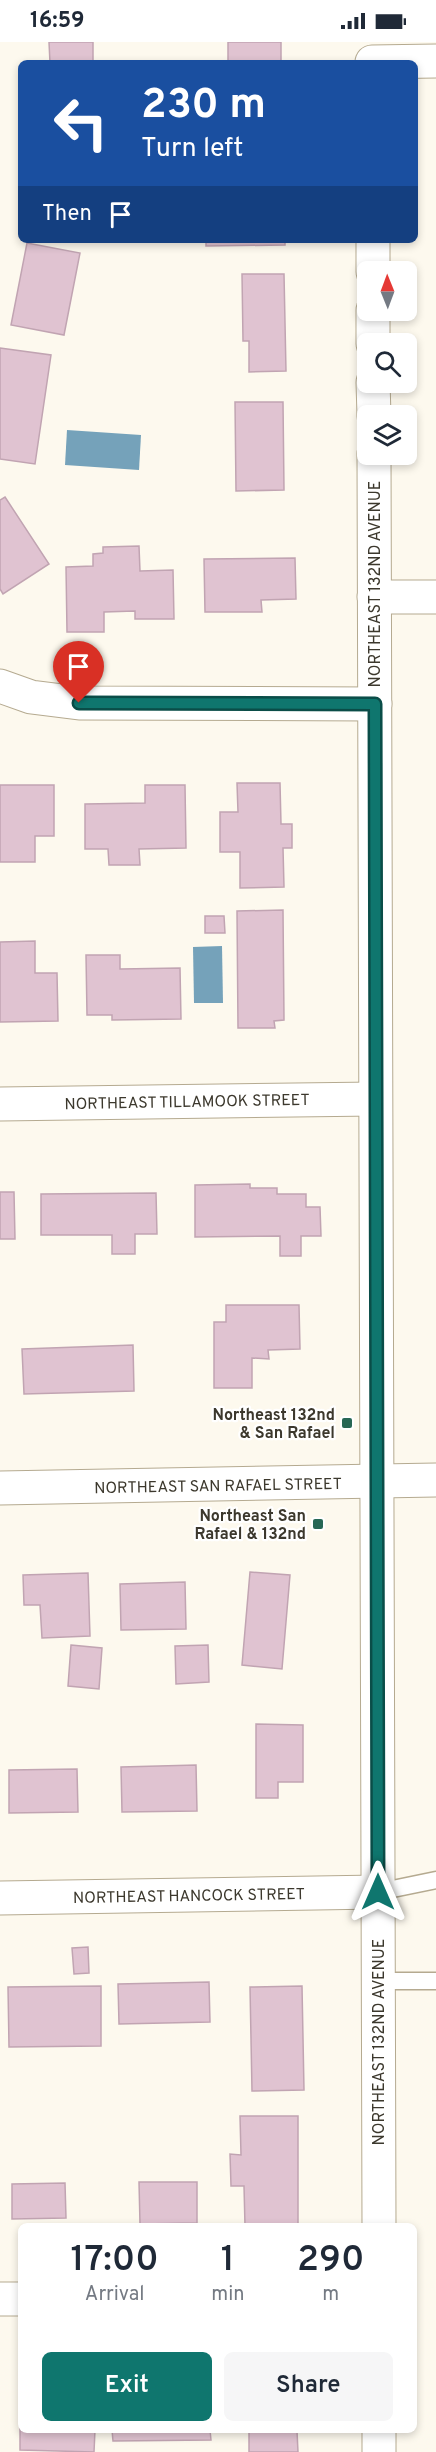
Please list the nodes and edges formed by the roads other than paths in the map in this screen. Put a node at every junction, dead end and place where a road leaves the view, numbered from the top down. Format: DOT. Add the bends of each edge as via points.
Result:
graph roads {
  1 [pos="372,56"];
  2 [pos="436,61"];
  3 [pos="373,243"];
  4 [pos="373,261"];
  5 [pos="374,465"];
  6 [pos="374,597"];
  7 [pos="436,597"];
  8 [pos="0,686"];
  9 [pos="375,704"];
  10 [pos="375,1099"];
  11 [pos="0,1104"];
  12 [pos="436,1480"];
  13 [pos="377,1482"];
  14 [pos="0,1488"];
  15 [pos="436,1880"];
  16 [pos="378,1892"];
  17 [pos="0,1898"];
  18 [pos="378,1981"];
  19 [pos="436,1981"];
  20 [pos="379,2223"];
  21 [pos="0,2299"];
  22 [pos="18,2299"];
  23 [pos="379,2433"];
  24 [pos="379,2452"];
  1 -- 2 [label="street"];
  3 -- 4 [label="street"];
  5 -- 6 [label="street, NORTHEAST 132ND AVENUE"];
  6 -- 7 [label="street"];
  6 -- 9 [label="street, NORTHEAST 132ND AVENUE"];
  8 -- 9 [label="street" via="31,697 79,703"];
  9 -- 10 [label="street, NORTHEAST 132ND AVENUE"];
  10 -- 11 [label="street, NORTHEAST TILLAMOOK STREET"];
  10 -- 13 [label="street, NORTHEAST 132ND AVENUE"];
  12 -- 13 [label="street, NORTHEAST SAN RAFAEL STREET"];
  13 -- 14 [label="street, NORTHEAST SAN RAFAEL STREET"];
  13 -- 16 [label="street, NORTHEAST 132ND AVENUE"];
  15 -- 16 [label="lane"];
  16 -- 17 [label="street, NORTHEAST HANCOCK STREET"];
  16 -- 18 [label="street, NORTHEAST 132ND AVENUE"];
  18 -- 19 [label="lane"];
  18 -- 20 [label="street, NORTHEAST 132ND AVENUE"];
  21 -- 22 [label="street"];
  23 -- 24 [label="street"];
}
